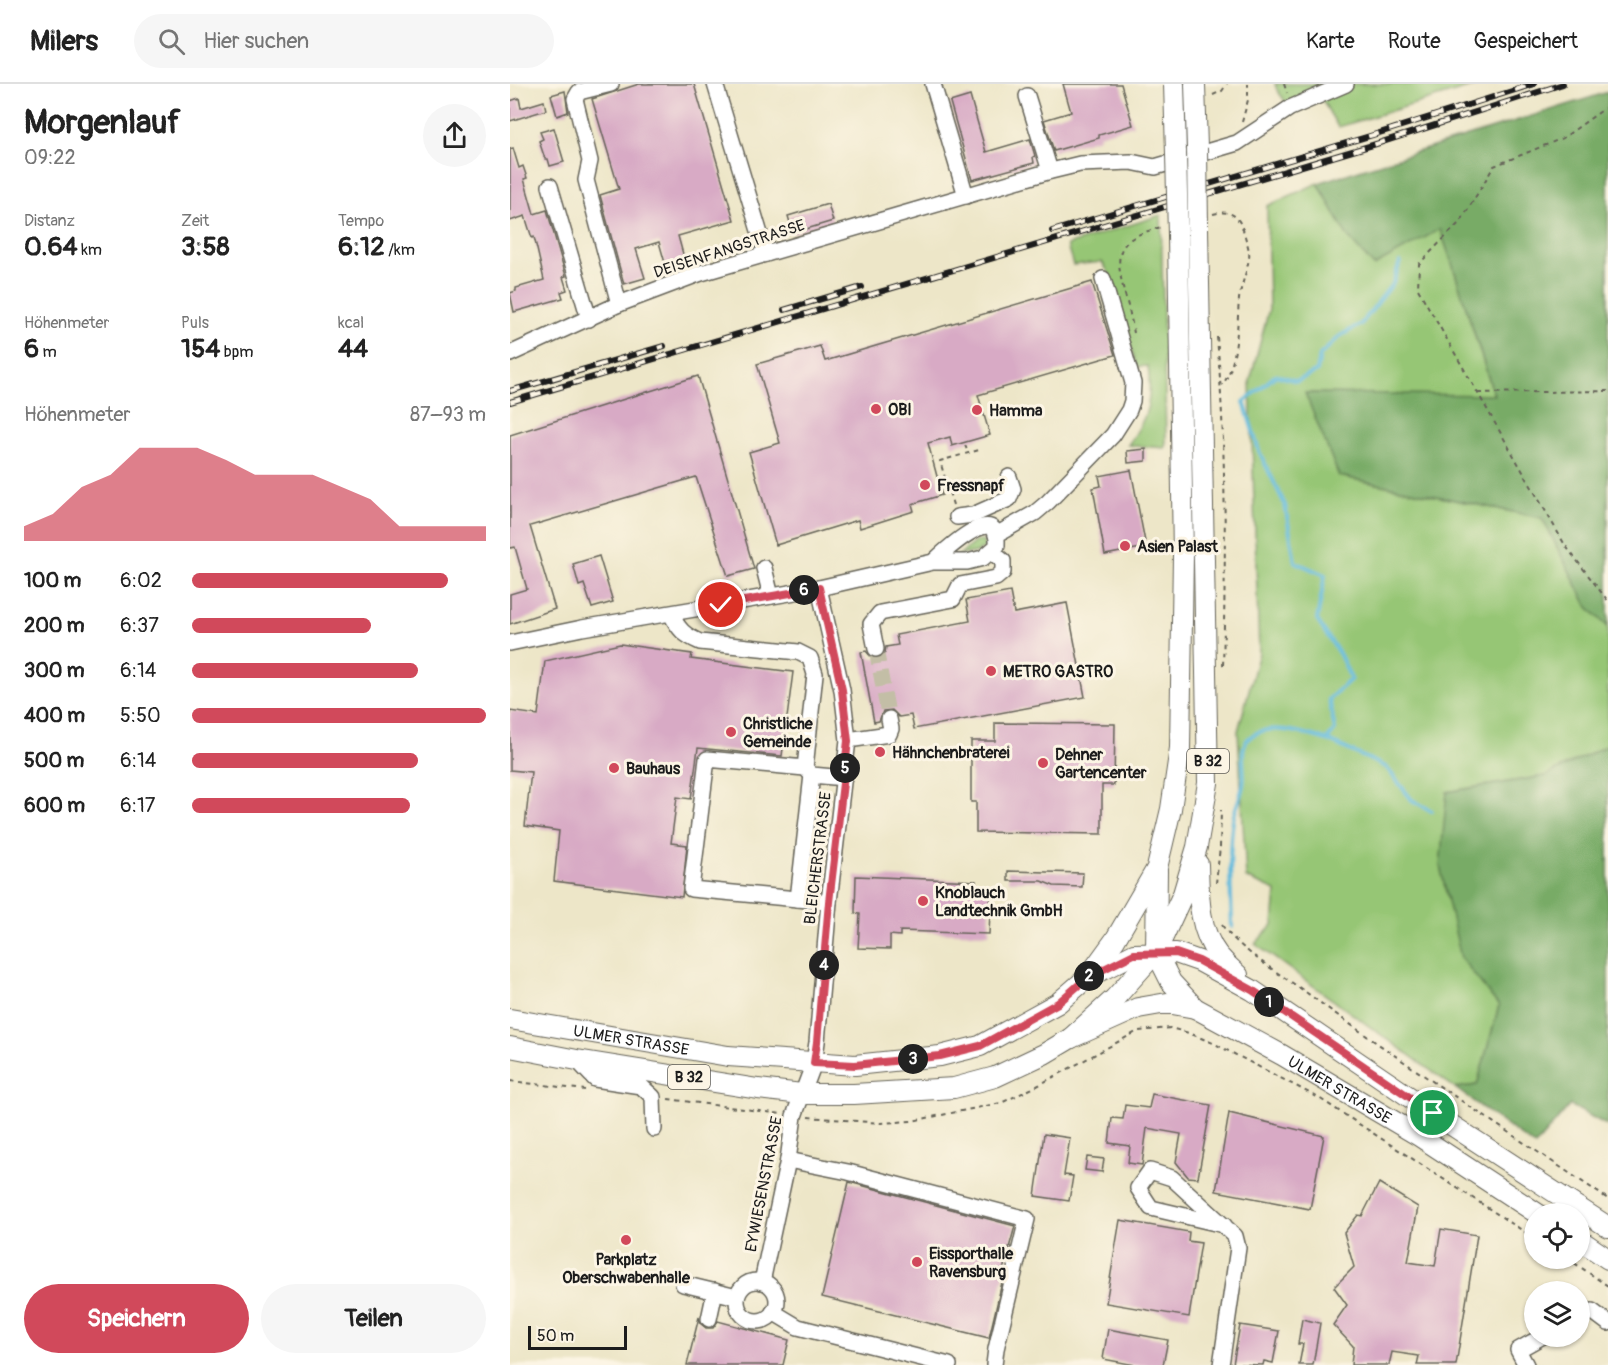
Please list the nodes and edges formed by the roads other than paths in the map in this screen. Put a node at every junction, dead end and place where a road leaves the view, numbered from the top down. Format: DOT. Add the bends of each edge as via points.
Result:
graph roads {
  1 [pos="610,84"];
  2 [pos="715,84"];
  3 [pos="933,84"];
  4 [pos="1174,84"];
  5 [pos="1346,84"];
  6 [pos="1202,90"];
  7 [pos="1027,96"];
  8 [pos="1050,171"];
  9 [pos="550,186"];
  10 [pos="966,196"];
  11 [pos="766,254"];
  12 [pos="1103,279"];
  13 [pos="619,304"];
  14 [pos="590,319"];
  15 [pos="510,354"];
  16 [pos="1009,477"];
  17 [pos="957,517"];
  18 [pos="975,521"];
  19 [pos="996,535"];
  20 [pos="992,552"];
  21 [pos="933,562"];
  22 [pos="764,568"];
  23 [pos="819,588"];
  24 [pos="771,596"];
  25 [pos="671,614"];
  26 [pos="510,643"];
  27 [pos="876,649"];
  28 [pos="889,719"];
  29 [pos="848,741"];
  30 [pos="808,771"];
  31 [pos="844,778"];
  32 [pos="1197,847"];
  33 [pos="1157,868"];
  34 [pos="798,899"];
  35 [pos="829,902"];
  36 [pos="1156,952"];
  37 [pos="1088,977"];
  38 [pos="1252,990"];
  39 [pos="1195,1008"];
  40 [pos="510,1019"];
  41 [pos="1071,1038"];
  42 [pos="510,1047"];
  43 [pos="577,1060"];
  44 [pos="814,1063"];
  45 [pos="802,1094"];
  46 [pos="654,1129"];
  47 [pos="788,1160"];
  48 [pos="1524,1205"];
  49 [pos="1224,1225"];
  50 [pos="1608,1227"];
  51 [pos="1590,1247"];
  52 [pos="1608,1259"];
  53 [pos="762,1282"];
  54 [pos="683,1284"];
  55 [pos="715,1292"];
  56 [pos="737,1297"];
  57 [pos="773,1312"];
  58 [pos="1590,1312"];
  59 [pos="709,1319"];
  60 [pos="1608,1323"];
  61 [pos="1524,1347"];
  62 [pos="949,1365"];
  63 [pos="994,1365"];
  64 [pos="1221,1365"];
  65 [pos="1526,1365"];
  1 -- 13 [label="street" via="579,92 575,99 590,161 586,180"];
  2 -- 11 [label="street"];
  3 -- 10 [label="street"];
  4 -- 33 [label="main road, B 32, bridge" via="1183,556 1180,748"];
  5 -- 8 [label="street, DEISENFANGSTRASSE" via="1290,108 1237,143 1155,167 1131,162 1080,164"];
  6 -- 32 [label="main road, B 32, bridge" via="1197,148 1208,783"];
  7 -- 8 [label="street"];
  8 -- 10 [label="street, DEISENFANGSTRASSE"];
  9 -- 14 [label="street"];
  10 -- 11 [label="street, DEISENFANGSTRASSE"];
  11 -- 13 [label="street, DEISENFANGSTRASSE"];
  12 -- 19 [label="street" via="1130,368 1132,401 1113,435 1048,502"];
  13 -- 14 [label="street, DEISENFANGSTRASSE"];
  14 -- 15 [label="street, DEISENFANGSTRASSE"];
  16 -- 18 [label="street" via="1013,489 1009,499"];
  17 -- 18 [label="street"];
  18 -- 19 [label="street"];
  18 -- 21 [label="street"];
  19 -- 20 [label="street"];
  20 -- 21 [label="street" via="967,562"];
  20 -- 27 [label="street" via="1003,561 1003,572 996,578 960,585 953,599 880,613 871,624"];
  21 -- 23 [label="street"];
  22 -- 24 [label="street"];
  23 -- 24 [label="street"];
  23 -- 29 [label="street, BLEICHERSTRASSE" via="842,690"];
  24 -- 25 [label="street"];
  25 -- 26 [label="street"];
  25 -- 30 [label="street" via="686,636 700,642 798,652 810,658 815,674"];
  28 -- 29 [label="street" via="889,734"];
  29 -- 31 [label="street, BLEICHERSTRASSE"];
  30 -- 31 [label="street"];
  30 -- 34 [label="street"];
  30 -- 34 [label="street" via="707,759 691,889"];
  31 -- 35 [label="street, BLEICHERSTRASSE"];
  32 -- 36 [label="main road, B 32" via="1183,894"];
  32 -- 38 [label="main road" via="1204,929 1217,954"];
  33 -- 36 [label="main road, ULMER STRASSE"];
  33 -- 37 [label="main road, B 32" via="1115,940"];
  34 -- 35 [label="street"];
  35 -- 44 [label="street, BLEICHERSTRASSE"];
  36 -- 37 [label="main road, ULMER STRASSE" via="1134,954"];
  36 -- 38 [label="main road, ULMER STRASSE" via="1176,953 1199,961"];
  36 -- 39 [label="main road, ULMER STRASSE" via="1172,982"];
  36 -- 41 [label="main road, B 32" via="1114,999"];
  37 -- 44 [label="main road, ULMER STRASSE / B 32" via="1058,1003 980,1046 940,1056 855,1065"];
  38 -- 50 [label="main road, ULMER STRASSE"];
  39 -- 41 [label="main road" via="1167,1003 1138,1008"];
  39 -- 48 [label="main road, ULMER STRASSE" via="1419,1136"];
  40 -- 44 [label="main road, ULMER STRASSE / B 32" via="728,1056"];
  41 -- 45 [label="main road, ULMER STRASSE / B 32" via="995,1077 954,1088"];
  42 -- 43 [label="main road, ULMER STRASSE / B 32"];
  43 -- 45 [label="main road, ULMER STRASSE / B 32"];
  43 -- 46 [label="street" via="595,1079 642,1086 653,1097"];
  44 -- 45 [label="street, BLEICHERSTRASSE"];
  45 -- 47 [label="street, EYWIESENSTRASSE" via="794,1116"];
  47 -- 53 [label="street, EYWIESENSTRASSE"];
  47 -- 63 [label="street" via="1027,1219"];
  49 -- 49 [label="street" via="1151,1208 1138,1188 1150,1171 1172,1178"];
  49 -- 64 [label="street" via="1235,1236 1238,1248"];
  51 -- 52 [label="main road"];
  53 -- 56 [label="street" via="749,1282"];
  53 -- 57 [label="street" via="776,1294"];
  54 -- 55 [label="street"];
  55 -- 56 [label="street"];
  55 -- 59 [label="street"];
  56 -- 57 [label="street" via="742,1314 752,1320"];
  57 -- 62 [label="street" via="798,1327"];
  58 -- 60 [label="street"];
  61 -- 65 [label="street" via="1518,1350"];
}
